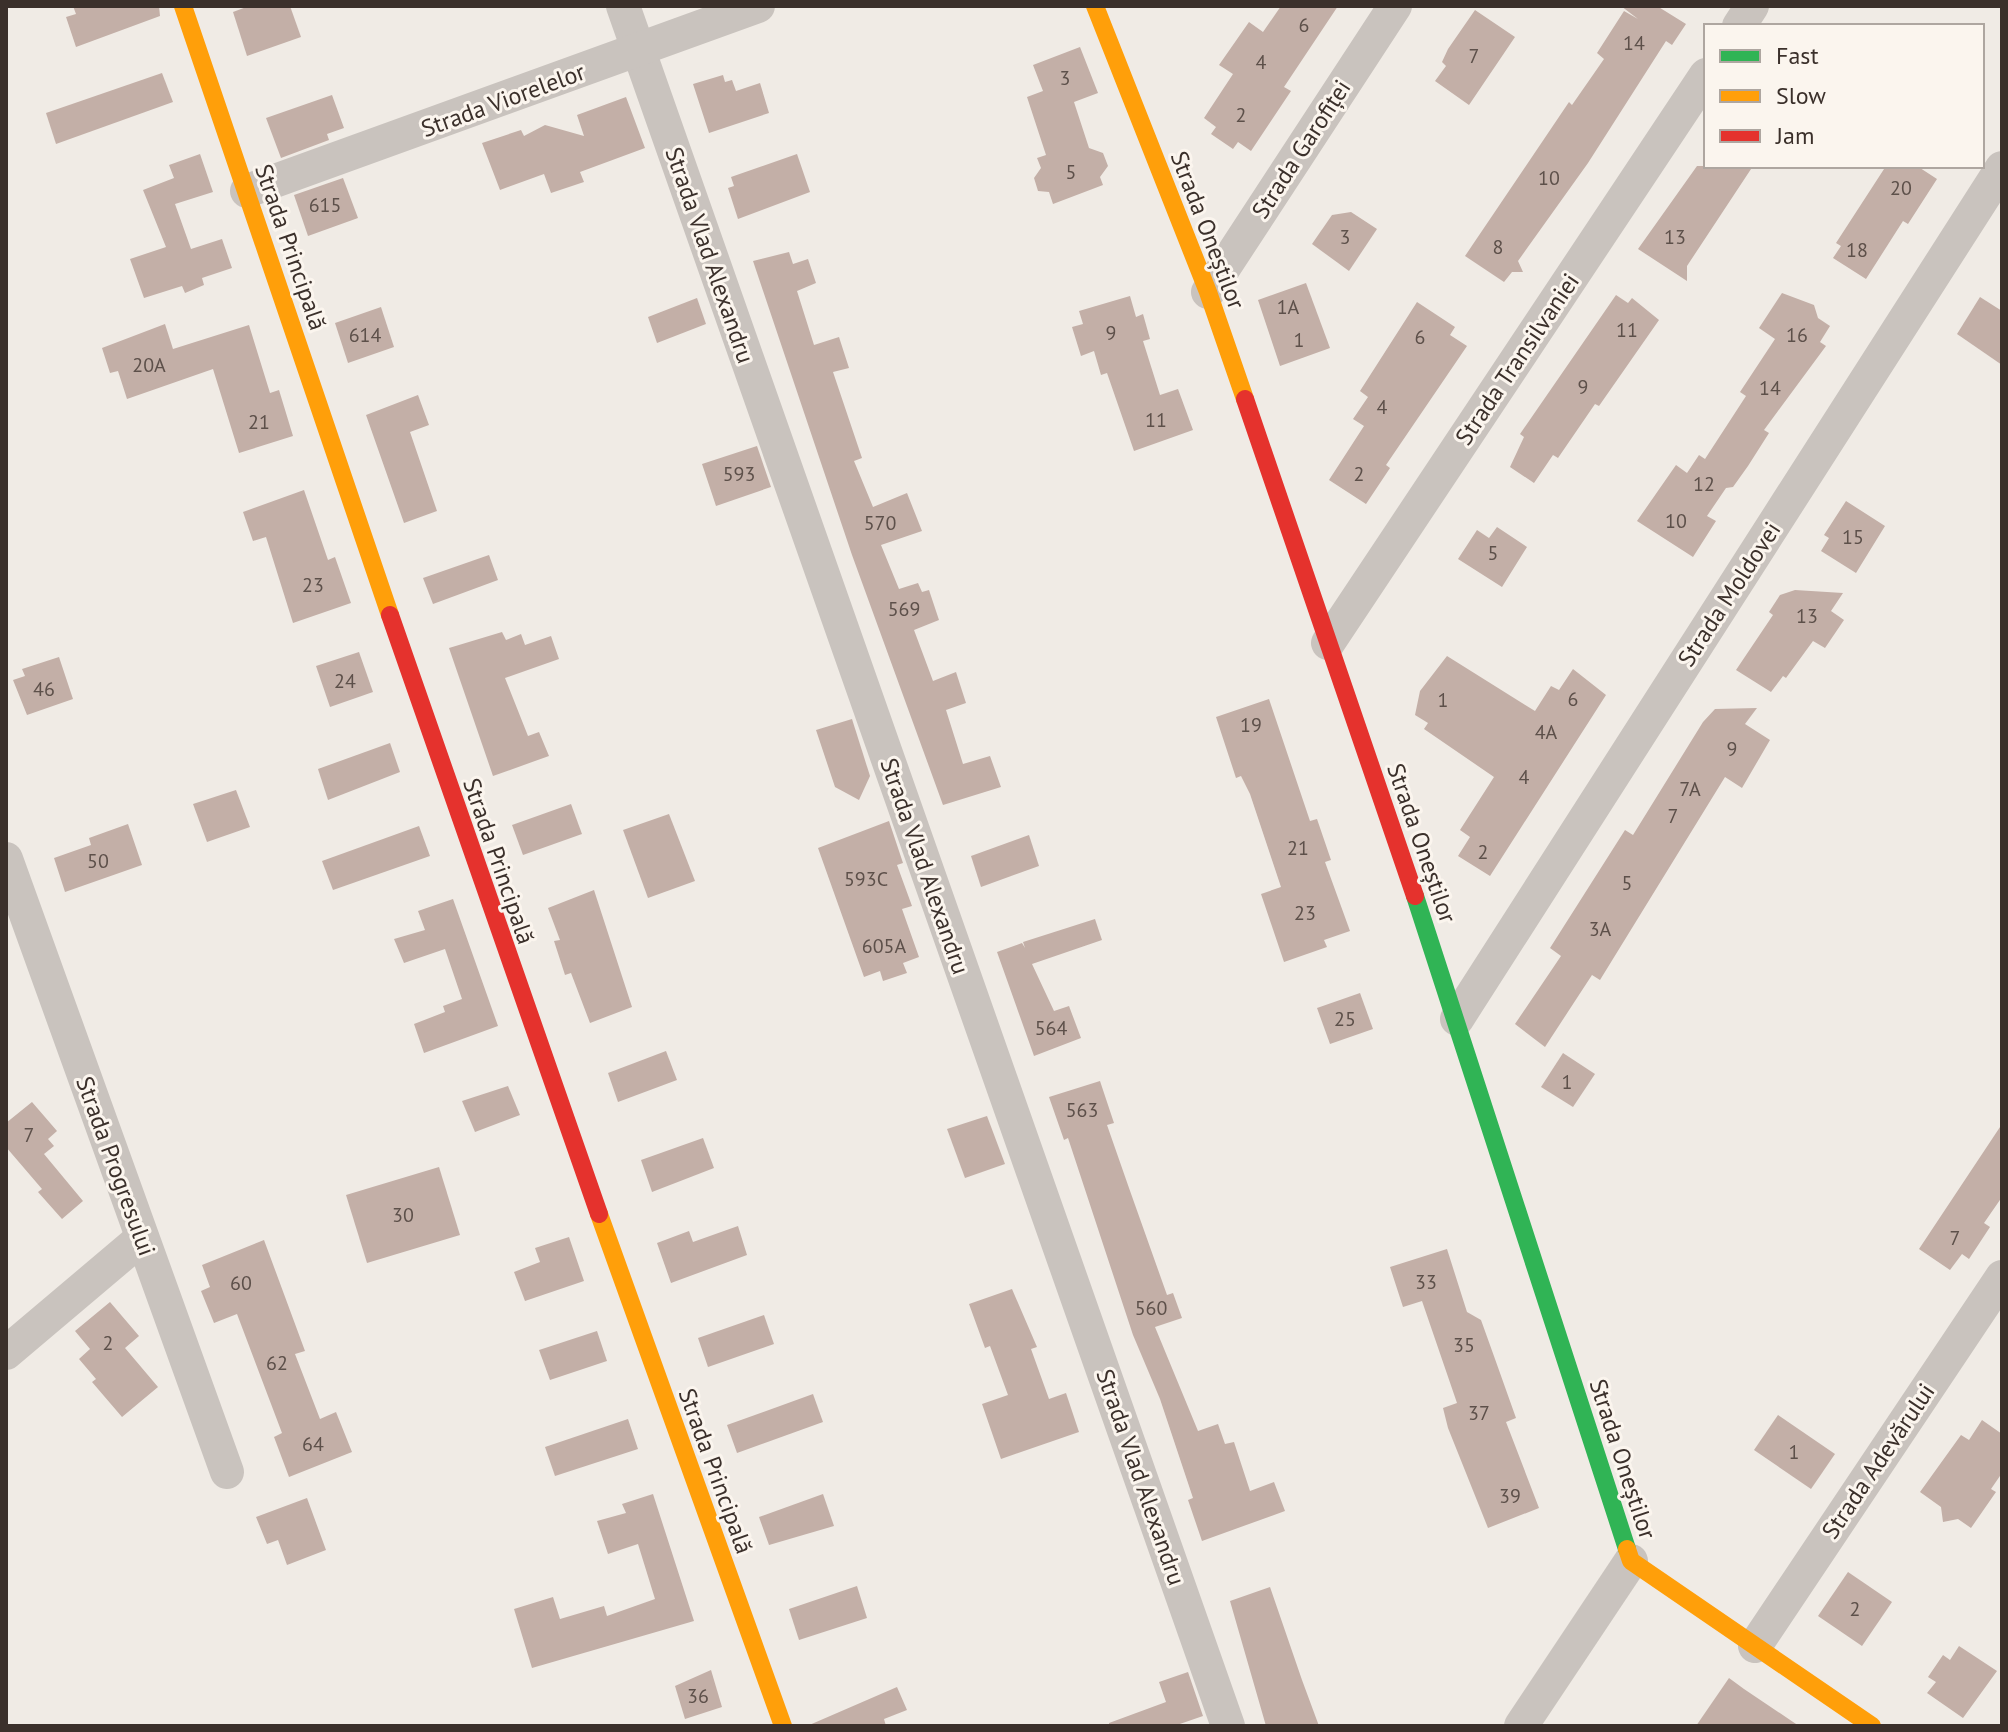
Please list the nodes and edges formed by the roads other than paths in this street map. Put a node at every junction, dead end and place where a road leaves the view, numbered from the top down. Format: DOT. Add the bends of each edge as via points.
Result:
graph roads {
  1 [pos="183,6"];
  2 [pos="623,6"];
  3 [pos="758,6"];
  4 [pos="1095,6"];
  5 [pos="1395,6"];
  6 [pos="1752,6"];
  7 [pos="1740,24"];
  8 [pos="638,51"];
  9 [pos="1704,78"];
  10 [pos="2002,168"];
  11 [pos="247,191"];
  12 [pos="1208,292"];
  13 [pos="1328,643"];
  14 [pos="6,859"];
  15 [pos="1457,1019"];
  16 [pos="142,1238"];
  17 [pos="2002,1277"];
  18 [pos="6,1353"];
  19 [pos="227,1472"];
  20 [pos="1631,1561"];
  21 [pos="1755,1646"];
  22 [pos="1836,1716"];
  23 [pos="783,1726"];
  24 [pos="1228,1726"];
  25 [pos="1521,1726"];
  26 [pos="1872,1726"];
  1 -- 11 [label="street, Strada Principală"];
  2 -- 8 [label="street, Strada Vlad Alexandru"];
  3 -- 8 [label="street, Strada Viorelelor"];
  4 -- 12 [label="street, Strada Oneștilor"];
  5 -- 12 [label="street, Strada Garofiței"];
  6 -- 7 [label="street"];
  8 -- 11 [label="street, Strada Viorelelor"];
  8 -- 24 [label="street, Strada Vlad Alexandru"];
  9 -- 13 [label="street, Strada Transilvaniei"];
  10 -- 15 [label="street, Strada Moldovei"];
  11 -- 23 [label="street, Strada Principală" via="512,973"];
  12 -- 13 [label="street, Strada Oneștilor"];
  13 -- 15 [label="street, Strada Oneștilor"];
  14 -- 16 [label="street, Strada Progresului"];
  15 -- 20 [label="street, Strada Oneștilor"];
  16 -- 18 [label="street"];
  16 -- 19 [label="street, Strada Progresului"];
  17 -- 21 [label="street, Strada Adevărului"];
  20 -- 21 [label="street, Strada Oneștilor"];
  20 -- 25 [label="street"];
  21 -- 22 [label="street, Strada Oneștilor"];
  22 -- 26 [label="street, Strada Oneștilor"];
}
